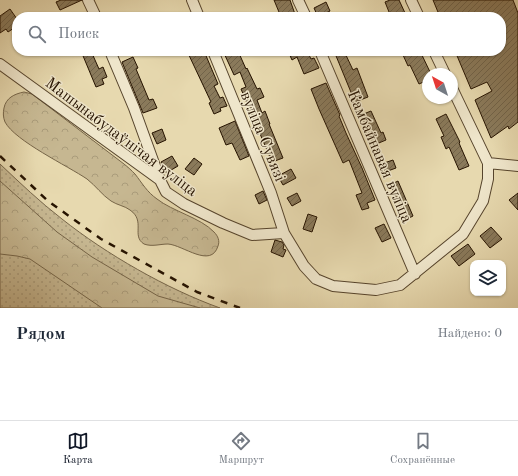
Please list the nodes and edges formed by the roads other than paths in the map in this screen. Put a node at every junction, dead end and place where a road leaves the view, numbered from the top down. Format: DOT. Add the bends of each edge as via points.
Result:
graph roads {
  1 [pos="88,0"];
  2 [pos="192,0"];
  3 [pos="298,0"];
  4 [pos="411,0"];
  5 [pos="94,12"];
  6 [pos="197,12"];
  7 [pos="304,12"];
  8 [pos="417,12"];
  9 [pos="112,56"];
  10 [pos="214,56"];
  11 [pos="322,56"];
  12 [pos="436,56"];
  13 [pos="0,64"];
  14 [pos="442,68"];
  15 [pos="458,100"];
  16 [pos="488,163"];
  17 [pos="518,166"];
  18 [pos="160,180"];
  19 [pos="284,233"];
  20 [pos="415,274"];
  1 -- 5 [label="street"];
  2 -- 6 [label="street"];
  3 -- 7 [label="street"];
  4 -- 8 [label="street"];
  9 -- 18 [label="street"];
  10 -- 19 [label="street, вуліца Сувязі" via="271,194"];
  11 -- 20 [label="street, Камбайнавая вуліца"];
  12 -- 14 [label="street"];
  13 -- 18 [label="street, Машынабудаўнічая вуліца"];
  15 -- 16 [label="street"];
  16 -- 17 [label="street"];
  16 -- 20 [label="street" via="488,180 483,201 463,234"];
  18 -- 19 [label="street, Машынабудаўнічая вуліца" via="166,192 223,223 252,235"];
  19 -- 20 [label="street" via="304,266 316,279 333,286 376,290 400,285"];
}
